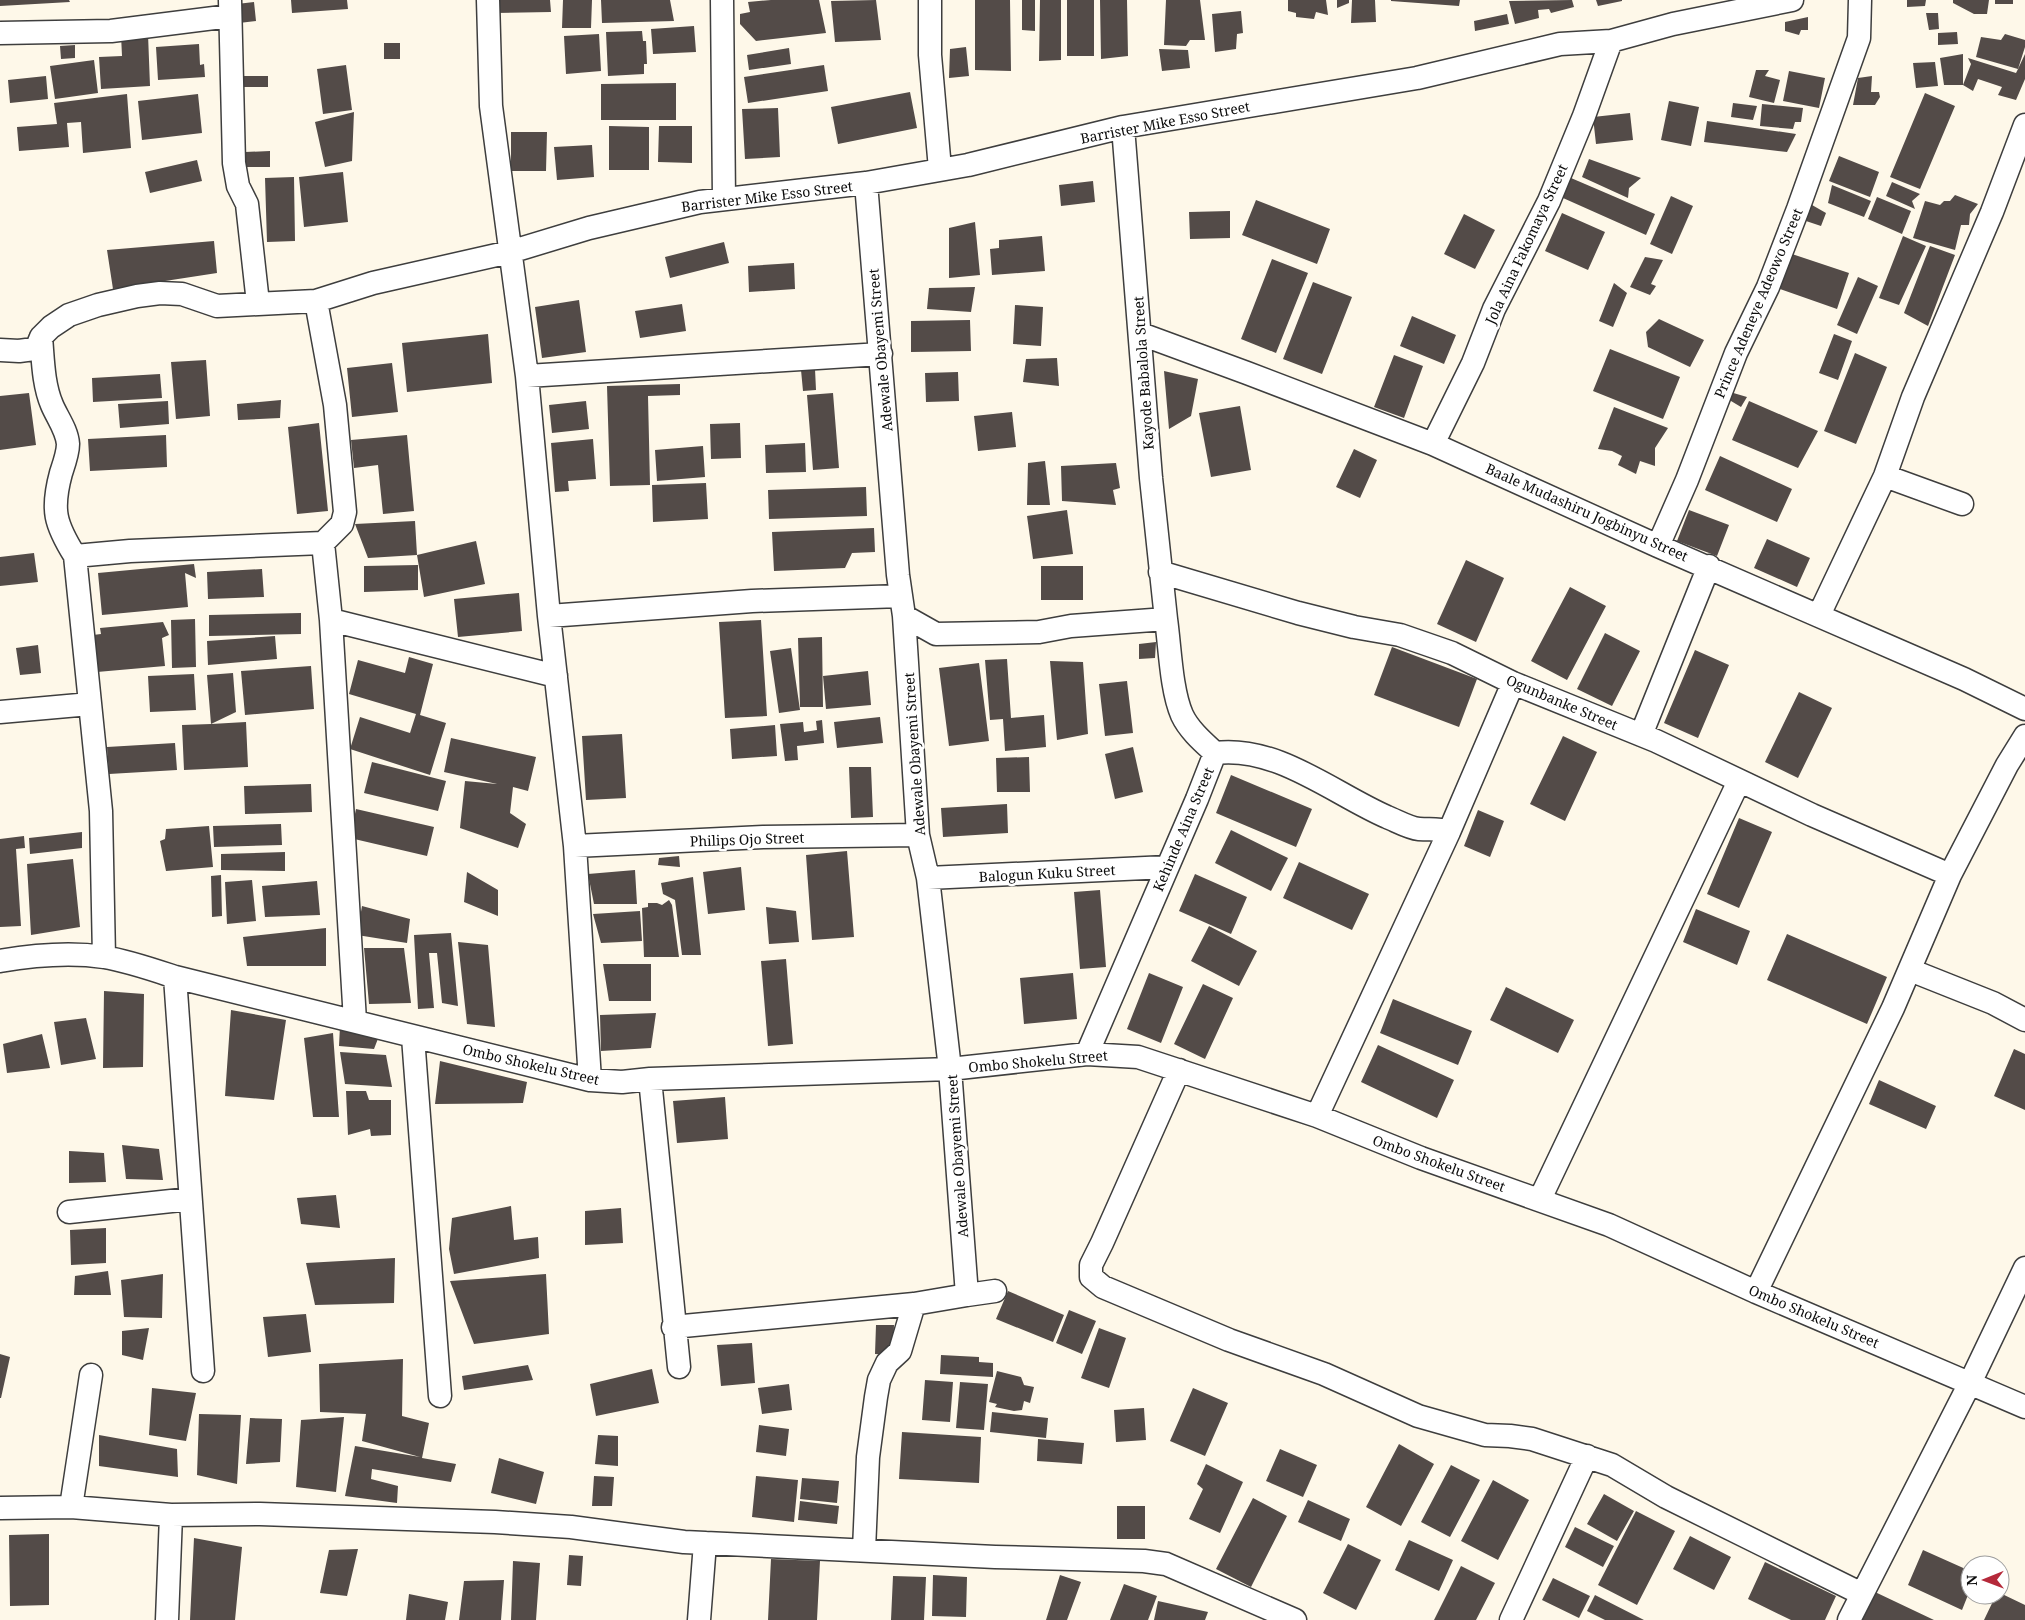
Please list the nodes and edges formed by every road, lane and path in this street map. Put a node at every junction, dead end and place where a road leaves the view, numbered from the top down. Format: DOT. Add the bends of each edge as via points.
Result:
graph roads {
  1 [pos="488,0"];
  2 [pos="722,0"];
  3 [pos="930,0"];
  4 [pos="1792,0"];
  5 [pos="1860,0"];
  6 [pos="230,8"];
  7 [pos="0,33"];
  8 [pos="1611,41"];
  9 [pos="2025,125"];
  10 [pos="1123,127"];
  11 [pos="940,168"];
  12 [pos="866,183"];
  13 [pos="724,199"];
  14 [pos="510,252"];
  15 [pos="316,301"];
  16 [pos="258,303"];
  17 [pos="1141,334"];
  18 [pos="41,337"];
  19 [pos="0,350"];
  20 [pos="881,354"];
  21 [pos="526,376"];
  22 [pos="1433,444"];
  23 [pos="1885,476"];
  24 [pos="1962,504"];
  25 [pos="323,542"];
  26 [pos="1658,546"];
  27 [pos="74,556"];
  28 [pos="1709,566"];
  29 [pos="1160,572"];
  30 [pos="902,606"];
  31 [pos="1819,615"];
  32 [pos="549,616"];
  33 [pos="1166,619"];
  34 [pos="331,620"];
  35 [pos="936,634"];
  36 [pos="907,667"];
  37 [pos="556,676"];
  38 [pos="1513,682"];
  39 [pos="90,704"];
  40 [pos="2025,709"];
  41 [pos="0,712"];
  42 [pos="1641,735"];
  43 [pos="2025,736"];
  44 [pos="1215,753"];
  45 [pos="1739,781"];
  46 [pos="1449,832"];
  47 [pos="918,836"];
  48 [pos="575,846"];
  49 [pos="1167,867"];
  50 [pos="1950,874"];
  51 [pos="928,878"];
  52 [pos="104,957"];
  53 [pos="0,961"];
  54 [pos="1910,970"];
  55 [pos="175,977"];
  56 [pos="2025,1020"];
  57 [pos="355,1021"];
  58 [pos="413,1037"];
  59 [pos="1087,1054"];
  60 [pos="950,1069"];
  61 [pos="1179,1070"];
  62 [pos="650,1079"];
  63 [pos="590,1080"];
  64 [pos="1317,1116"];
  65 [pos="190,1199"];
  66 [pos="1540,1199"];
  67 [pos="69,1212"];
  68 [pos="2025,1268"];
  69 [pos="995,1291"];
  70 [pos="1756,1292"];
  71 [pos="967,1295"];
  72 [pos="914,1304"];
  73 [pos="674,1327"];
  74 [pos="679,1367"];
  75 [pos="202,1371"];
  76 [pos="91,1374"];
  77 [pos="1970,1383"];
  78 [pos="440,1396"];
  79 [pos="2025,1406"];
  80 [pos="1587,1456"];
  81 [pos="0,1508"];
  82 [pos="71,1508"];
  83 [pos="171,1515"];
  84 [pos="705,1543"];
  85 [pos="864,1550"];
  86 [pos="1862,1594"];
  87 [pos="166,1620"];
  88 [pos="699,1620"];
  89 [pos="1295,1620"];
  90 [pos="1511,1620"];
  91 [pos="1849,1620"];
  1 -- 14 [label="street" via="491,106"];
  2 -- 13 [label="street"];
  3 -- 11 [label="street" via="930,55"];
  4 -- 8 [label="street, Barrister Mike Esso Street" via="1673,24"];
  5 -- 26 [label="street, Prince Adeneye Adeowo Street" via="1859,38 1798,209"];
  6 -- 7 [label="street" via="112,31"];
  6 -- 16 [label="street" via="234,163 238,186 247,204"];
  8 -- 10 [label="street, Barrister Mike Esso Street" via="1560,44 1417,78"];
  8 -- 22 [label="street, Jola Aina Fakomaya Street" via="1549,201 1494,309"];
  9 -- 23 [label="street"];
  10 -- 11 [label="street, Barrister Mike Esso Street" via="968,165"];
  10 -- 17 [label="street, Kayode Babalola Street"];
  11 -- 12 [label="street, Barrister Mike Esso Street"];
  12 -- 13 [label="street, Barrister Mike Esso Street"];
  12 -- 20 [label="street, Adewale Obayemi Street"];
  13 -- 14 [label="street, Barrister Mike Esso Street" via="589,228"];
  14 -- 15 [label="street, Barrister Mike Esso Street" via="373,283"];
  14 -- 21 [label="street"];
  15 -- 16 [label="street, Barrister Mike Esso Street"];
  15 -- 25 [label="street" via="335,405 345,512 342,524"];
  16 -- 18 [label="street, Barrister Mike Esso Street" via="217,306 182,294 137,296 69,315"];
  17 -- 22 [label="street, Baale Mudashiru Jogbinyu Street"];
  17 -- 29 [label="street, Kayode Babalola Street"];
  18 -- 19 [label="street, Barrister Mike Esso Street" via="34,350"];
  18 -- 27 [label="street" via="51,404 68,444 55,509 59,530"];
  20 -- 21 [label="street"];
  20 -- 30 [label="street, Adewale Obayemi Street"];
  21 -- 32 [label="street"];
  22 -- 26 [label="street, Baale Mudashiru Jogbinyu Street"];
  23 -- 24 [label="street"];
  23 -- 31 [label="street"];
  25 -- 27 [label="street"];
  25 -- 34 [label="street"];
  26 -- 28 [label="street, Baale Mudashiru Jogbinyu Street"];
  27 -- 39 [label="street"];
  28 -- 31 [label="street, Baale Mudashiru Jogbinyu Street"];
  28 -- 42 [label="street"];
  29 -- 33 [label="street, Kayode Babalola Street"];
  29 -- 38 [label="street, Ogunbanke Street" via="1298,613 1400,635 1452,652"];
  30 -- 32 [label="street" via="752,601"];
  30 -- 35 [label="street"];
  30 -- 36 [label="street, Adewale Obayemi Street"];
  31 -- 40 [label="street, Baale Mudashiru Jogbinyu Street"];
  32 -- 37 [label="street"];
  33 -- 35 [label="street" via="1071,626 1039,632"];
  33 -- 44 [label="street, Kayode Babalola Street" via="1182,716"];
  34 -- 37 [label="street"];
  34 -- 57 [label="street"];
  35 -- 36 [label="street"];
  36 -- 47 [label="street, Adewale Obayemi Street"];
  37 -- 48 [label="street"];
  38 -- 42 [label="street, Ogunbanke Street"];
  38 -- 46 [label="street"];
  39 -- 41 [label="street"];
  39 -- 52 [label="street" via="101,811"];
  42 -- 45 [label="street, Ogunbanke Street"];
  43 -- 50 [label="street"];
  44 -- 46 [label="street, Kehinde Aina Street" via="1230,751 1254,755 1316,778 1354,801 1405,825"];
  44 -- 49 [label="street, Kehinde Aina Street"];
  45 -- 50 [label="street, Ogunbanke Street"];
  45 -- 66 [label="street"];
  46 -- 64 [label="street"];
  47 -- 48 [label="street, Philips Ojo Street" via="763,837"];
  47 -- 51 [label="street, Adewale Obayemi Street"];
  48 -- 63 [label="street"];
  49 -- 51 [label="street, Balogun Kuku Street"];
  49 -- 59 [label="street, Kehinde Aina Street"];
  50 -- 54 [label="street"];
  51 -- 60 [label="street, Adewale Obayemi Street"];
  52 -- 53 [label="street, Ombo Shokelu Street" via="64,954"];
  52 -- 55 [label="street, Ombo Shokelu Street"];
  54 -- 56 [label="street" via="1993,1003"];
  54 -- 70 [label="street"];
  55 -- 57 [label="street, Ombo Shokelu Street"];
  55 -- 65 [label="street"];
  57 -- 58 [label="street, Ombo Shokelu Street"];
  58 -- 63 [label="street, Ombo Shokelu Street"];
  58 -- 78 [label="street"];
  59 -- 60 [label="street, Ombo Shokelu Street"];
  59 -- 61 [label="street, Ombo Shokelu Street" via="1138,1057"];
  60 -- 62 [label="street, Ombo Shokelu Street"];
  60 -- 71 [label="street, Adewale Obayemi Street"];
  61 -- 64 [label="street, Ombo Shokelu Street"];
  61 -- 80 [label="street" via="1090,1265 1091,1276 1103,1287 1125,1298 1324,1374 1418,1416 1485,1436 1532,1439"];
  62 -- 63 [label="street, Ombo Shokelu Street" via="622,1082"];
  62 -- 73 [label="street"];
  64 -- 66 [label="street, Ombo Shokelu Street" via="1421,1158"];
  65 -- 67 [label="street"];
  65 -- 75 [label="street"];
  66 -- 70 [label="street, Ombo Shokelu Street" via="1609,1225"];
  68 -- 77 [label="street"];
  69 -- 71 [label="street"];
  70 -- 77 [label="street, Ombo Shokelu Street"];
  71 -- 72 [label="street"];
  72 -- 73 [label="street"];
  72 -- 85 [label="street" via="900,1351 887,1364 879,1380 868,1457"];
  73 -- 74 [label="street"];
  76 -- 82 [label="street"];
  77 -- 79 [label="street, Ombo Shokelu Street"];
  77 -- 86 [label="street"];
  80 -- 86 [label="street" via="1612,1465 1666,1497"];
  80 -- 90 [label="street"];
  81 -- 82 [label="street"];
  82 -- 83 [label="street"];
  83 -- 84 [label="street" via="260,1514 495,1522 571,1527"];
  83 -- 87 [label="street"];
  84 -- 85 [label="street"];
  84 -- 88 [label="street"];
  85 -- 89 [label="street" via="1166,1564"];
  86 -- 91 [label="street"];
}
